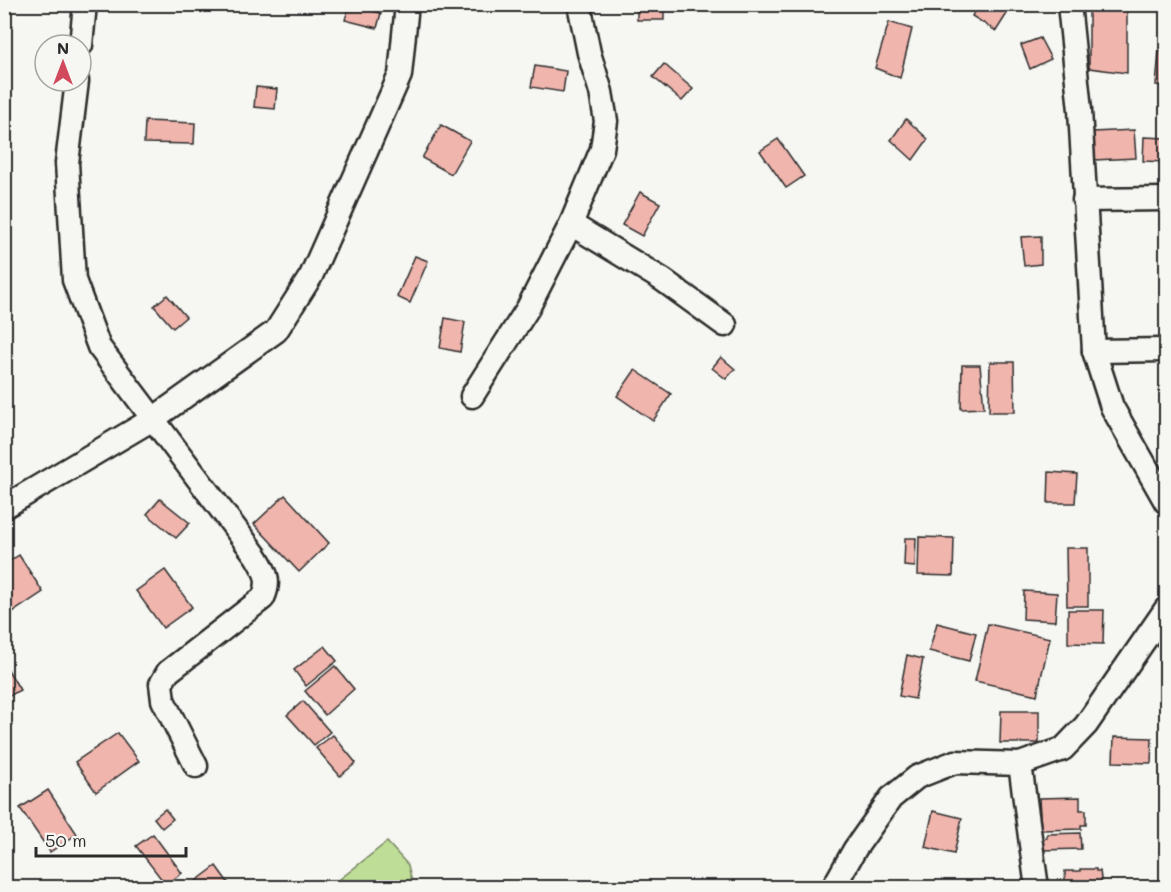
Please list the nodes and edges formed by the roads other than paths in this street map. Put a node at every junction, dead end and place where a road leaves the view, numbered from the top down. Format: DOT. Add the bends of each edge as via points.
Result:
graph roads {
  1 [pos="85,4"];
  2 [pos="407,4"];
  3 [pos="579,4"];
  4 [pos="1070,4"];
  5 [pos="82,33"];
  6 [pos="76,93"];
  7 [pos="1167,199"];
  8 [pos="1084,200"];
  9 [pos="571,224"];
  10 [pos="725,325"];
  11 [pos="1167,350"];
  12 [pos="1094,351"];
  13 [pos="472,396"];
  14 [pos="153,419"];
  15 [pos="1167,502"];
  16 [pos="4,507"];
  17 [pos="1167,609"];
  18 [pos="1020,764"];
  19 [pos="196,766"];
  20 [pos="833,888"];
  21 [pos="1038,888"];
  1 -- 5 [label="street"];
  2 -- 14 [label="street" via="400,75 311,276 276,331"];
  3 -- 9 [label="street" via="606,121 602,148"];
  4 -- 8 [label="street"];
  6 -- 14 [label="street" via="67,163 74,280 99,346"];
  7 -- 8 [label="street"];
  8 -- 12 [label="street"];
  9 -- 10 [label="street" via="663,280"];
  9 -- 13 [label="street" via="528,308"];
  11 -- 12 [label="street"];
  12 -- 15 [label="street" via="1112,407"];
  14 -- 16 [label="street"];
  14 -- 19 [label="street" via="256,556 268,586 263,598 168,672 161,684 163,700"];
  17 -- 18 [label="street" via="1064,749"];
  18 -- 20 [label="street" via="955,762 917,777 891,798"];
  18 -- 21 [label="street"];
}
